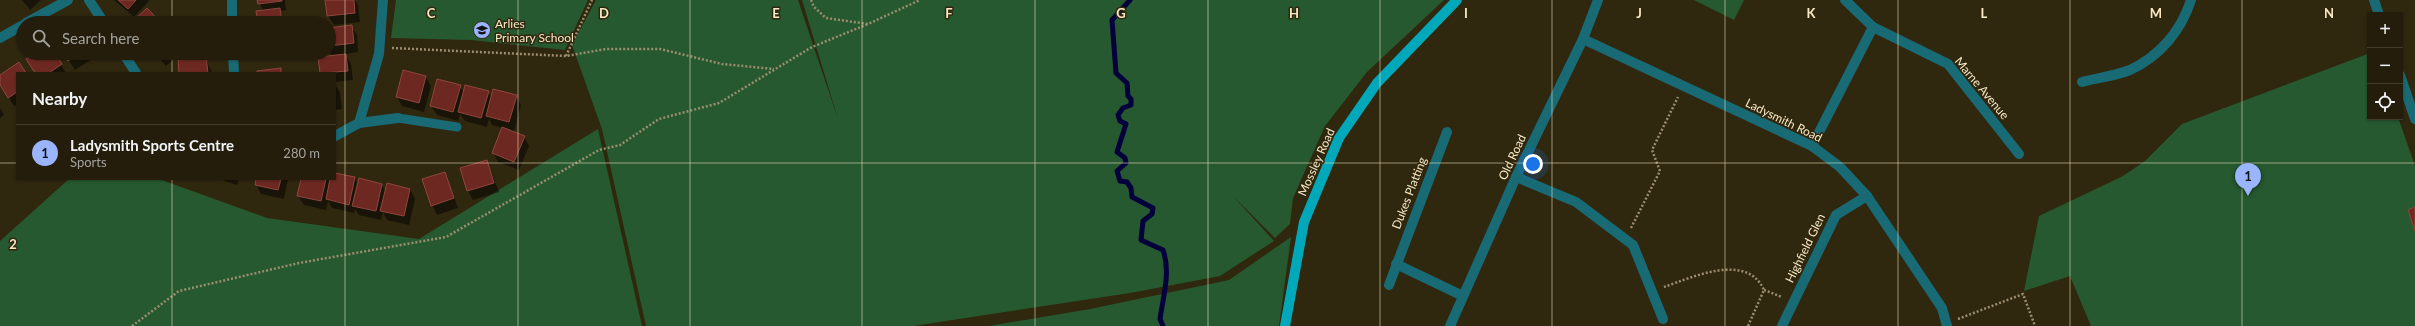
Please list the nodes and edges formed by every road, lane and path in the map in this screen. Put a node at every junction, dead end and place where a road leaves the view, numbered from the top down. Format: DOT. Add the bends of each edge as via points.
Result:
graph roads {
  1 [pos="68,0"];
  2 [pos="89,0"];
  3 [pos="232,0"];
  4 [pos="383,0"];
  5 [pos="592,0"];
  6 [pos="811,0"];
  7 [pos="920,0"];
  8 [pos="1457,0"];
  9 [pos="1598,0"];
  10 [pos="1845,0"];
  11 [pos="2191,0"];
  12 [pos="2374,0"];
  13 [pos="2378,12"];
  14 [pos="39,16"];
  15 [pos="99,16"];
  16 [pos="232,16"];
  17 [pos="868,24"];
  18 [pos="1874,27"];
  19 [pos="16,29"];
  20 [pos="0,38"];
  21 [pos="1583,39"];
  22 [pos="410,49"];
  23 [pos="566,56"];
  24 [pos="128,60"];
  25 [pos="233,60"];
  26 [pos="775,69"];
  27 [pos="135,72"];
  28 [pos="234,72"];
  29 [pos="2082,82"];
  30 [pos="2403,84"];
  31 [pos="1683,86"];
  32 [pos="398,118"];
  33 [pos="2415,119"];
  34 [pos="359,123"];
  35 [pos="457,127"];
  36 [pos="1447,132"];
  37 [pos="336,135"];
  38 [pos="1812,146"];
  39 [pos="2019,154"];
  40 [pos="1516,177"];
  41 [pos="1867,196"];
  42 [pos="1625,239"];
  43 [pos="1396,264"];
  44 [pos="1389,285"];
  45 [pos="1764,290"];
  46 [pos="1652,292"];
  47 [pos="1463,296"];
  48 [pos="1793,302"];
  49 [pos="1662,319"];
  50 [pos="1947,324"];
  51 [pos="132,326"];
  52 [pos="1285,326"];
  53 [pos="1450,326"];
  54 [pos="1748,326"];
  55 [pos="1782,326"];
  56 [pos="2035,326"];
  1 -- 14 [label="street"];
  2 -- 15 [label="street"];
  3 -- 16 [label="street"];
  4 -- 34 [label="street" via="379,54"];
  5 -- 23 [label="path"];
  6 -- 17 [label="path" via="814,7 826,18"];
  7 -- 17 [label="path"];
  8 -- 52 [label="main road, Mossley Road" via="1377,84 1339,138 1304,222"];
  9 -- 21 [label="street, Old Road"];
  10 -- 18 [label="street, Marne Avenue"];
  11 -- 29 [label="street" via="2186,16 2166,46 2130,70"];
  12 -- 13 [label="street"];
  17 -- 26 [label="path" via="812,47"];
  18 -- 38 [label="street"];
  18 -- 39 [label="street, Marne Avenue" via="1948,64"];
  19 -- 20 [label="street"];
  21 -- 31 [label="street, Ladysmith Road"];
  21 -- 40 [label="street, Old Road"];
  22 -- 23 [label="path"];
  23 -- 26 [label="path" via="606,49 660,49 722,64"];
  24 -- 27 [label="street"];
  25 -- 28 [label="street"];
  26 -- 51 [label="path" via="719,103 659,119 620,145 599,150 446,237 299,263 179,291"];
  30 -- 33 [label="street"];
  31 -- 38 [label="street, Ladysmith Road"];
  31 -- 42 [label="path" via="1652,150 1660,171"];
  32 -- 34 [label="street"];
  32 -- 35 [label="lane"];
  34 -- 37 [label="street"];
  36 -- 43 [label="street, Dukes Platting"];
  38 -- 41 [label="street, Ladysmith Road" via="1840,167"];
  40 -- 42 [label="street" via="1576,202"];
  40 -- 47 [label="street, Old Road"];
  41 -- 48 [label="street, Highfield Glen" via="1836,215"];
  41 -- 50 [label="street, Ladysmith Road" via="1942,308"];
  42 -- 46 [label="street" via="1633,245"];
  43 -- 44 [label="street, Dukes Platting"];
  43 -- 47 [label="street"];
  45 -- 46 [label="path" via="1760,280 1750,272 1726,271 1707,272"];
  45 -- 48 [label="path"];
  45 -- 54 [label="path"];
  46 -- 49 [label="street"];
  47 -- 53 [label="street, Old Road"];
  48 -- 55 [label="street, Highfield Glen"];
  50 -- 56 [label="path" via="2023,294"];
}
